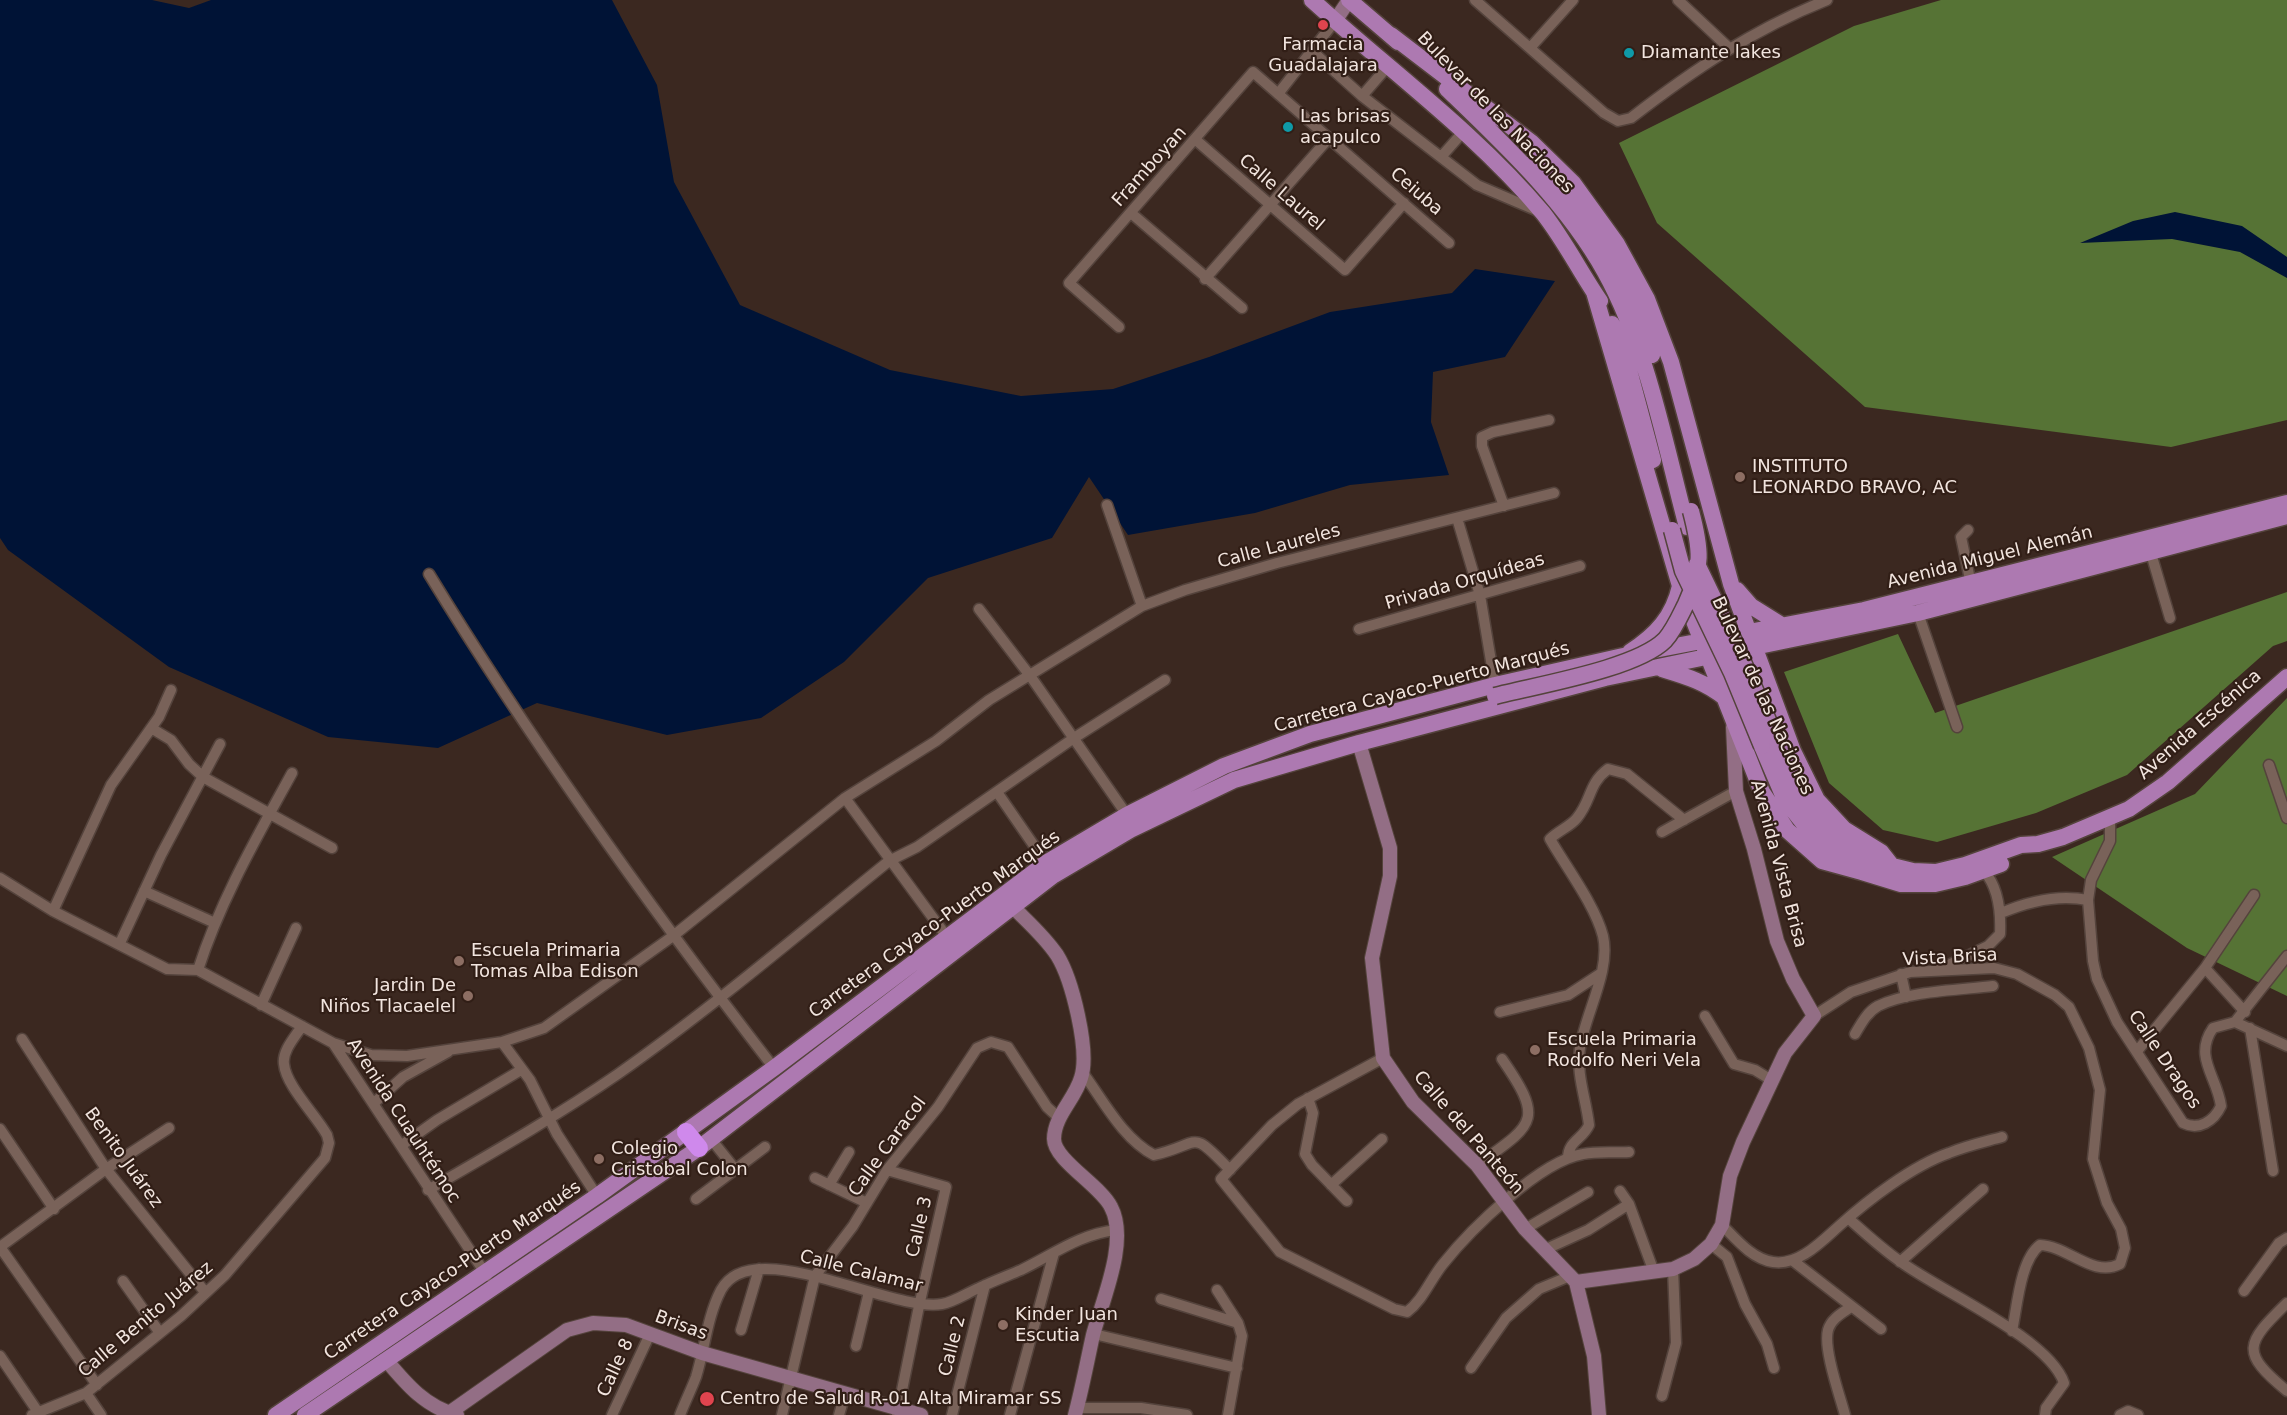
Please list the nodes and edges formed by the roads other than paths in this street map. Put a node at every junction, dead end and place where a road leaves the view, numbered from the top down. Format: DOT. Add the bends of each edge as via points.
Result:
graph roads {
  1 [pos="1312,0"];
  2 [pos="1349,0"];
  3 [pos="1475,0"];
  4 [pos="1573,0"];
  5 [pos="1678,0"];
  6 [pos="1827,0"];
  7 [pos="1335,21"];
  8 [pos="1391,35"];
  9 [pos="1728,47"];
  10 [pos="1530,48"];
  11 [pos="1312,51"];
  12 [pos="1388,66"];
  13 [pos="1253,72"];
  14 [pos="1278,94"];
  15 [pos="1362,96"];
  16 [pos="1463,132"];
  17 [pos="1329,138"];
  18 [pos="1196,140"];
  19 [pos="1441,157"];
  20 [pos="1521,163"];
  21 [pos="1404,203"];
  22 [pos="1270,205"];
  23 [pos="1131,213"];
  24 [pos="1542,213"];
  25 [pos="1449,243"];
  26 [pos="1205,279"];
  27 [pos="1594,292"];
  28 [pos="1242,308"];
  29 [pos="1119,327"];
  30 [pos="1549,420"];
  31 [pos="1554,493"];
  32 [pos="2287,503"];
  33 [pos="1107,505"];
  34 [pos="1504,506"];
  35 [pos="2287,516"];
  36 [pos="1457,518"];
  37 [pos="1968,530"];
  38 [pos="2150,550"];
  39 [pos="1580,566"];
  40 [pos="429,574"];
  41 [pos="1731,584"];
  42 [pos="1971,584"];
  43 [pos="1680,586"];
  44 [pos="1480,595"];
  45 [pos="1142,606"];
  46 [pos="979,609"];
  47 [pos="1918,613"];
  48 [pos="2170,618"];
  49 [pos="1359,629"];
  50 [pos="1788,632"];
  51 [pos="1751,640"];
  52 [pos="1701,641"];
  53 [pos="1623,656"];
  54 [pos="1707,658"];
  55 [pos="1661,669"];
  56 [pos="1031,677"];
  57 [pos="2287,677"];
  58 [pos="1165,680"];
  59 [pos="1769,689"];
  60 [pos="171,690"];
  61 [pos="1495,690"];
  62 [pos="1729,706"];
  63 [pos="1958,727"];
  64 [pos="151,728"];
  65 [pos="1074,738"];
  66 [pos="1359,742"];
  67 [pos="220,744"];
  68 [pos="1285,763"];
  69 [pos="2269,765"];
  70 [pos="292,773"];
  71 [pos="203,777"];
  72 [pos="1736,791"];
  73 [pos="997,792"];
  74 [pos="1791,796"];
  75 [pos="844,798"];
  76 [pos="269,815"];
  77 [pos="1127,815"];
  78 [pos="2110,817"];
  79 [pos="2287,818"];
  80 [pos="1684,820"];
  81 [pos="1662,832"];
  82 [pos="2038,844"];
  83 [pos="332,848"];
  84 [pos="889,861"];
  85 [pos="1046,863"];
  86 [pos="1892,866"];
  87 [pos="1984,871"];
  88 [pos="1862,872"];
  89 [pos="0,878"];
  90 [pos="144,891"];
  91 [pos="2253,895"];
  92 [pos="2088,900"];
  93 [pos="1014,908"];
  94 [pos="54,911"];
  95 [pos="2001,913"];
  96 [pos="215,924"];
  97 [pos="296,928"];
  98 [pos="673,936"];
  99 [pos="947,937"];
  100 [pos="120,944"];
  101 [pos="2287,956"];
  102 [pos="2205,968"];
  103 [pos="198,970"];
  104 [pos="1932,973"];
  105 [pos="1600,974"];
  106 [pos="1901,974"];
  107 [pos="1993,986"];
  108 [pos="719,997"];
  109 [pos="1906,997"];
  110 [pos="261,1005"];
  111 [pos="1500,1012"];
  112 [pos="2245,1012"];
  113 [pos="1705,1016"];
  114 [pos="1814,1016"];
  115 [pos="2235,1022"];
  116 [pos="302,1026"];
  117 [pos="2250,1028"];
  118 [pos="1855,1034"];
  119 [pos="22,1038"];
  120 [pos="502,1042"];
  121 [pos="333,1043"];
  122 [pos="2287,1046"];
  123 [pos="453,1048"];
  124 [pos="2138,1050"];
  125 [pos="1383,1058"];
  126 [pos="1502,1059"];
  127 [pos="774,1068"];
  128 [pos="521,1070"];
  129 [pos="1083,1073"];
  130 [pos="1773,1081"];
  131 [pos="1308,1098"];
  132 [pos="374,1103"];
  133 [pos="550,1118"];
  134 [pos="1059,1118"];
  135 [pos="169,1128"];
  136 [pos="0,1129"];
  137 [pos="686,1132"];
  138 [pos="2002,1137"];
  139 [pos="1382,1139"];
  140 [pos="705,1144"];
  141 [pos="402,1145"];
  142 [pos="765,1147"];
  143 [pos="849,1152"];
  144 [pos="1629,1152"];
  145 [pos="1568,1158"];
  146 [pos="1477,1165"];
  147 [pos="106,1169"];
  148 [pos="735,1169"];
  149 [pos="887,1170"];
  150 [pos="1230,1170"];
  151 [pos="2273,1171"];
  152 [pos="815,1178"];
  153 [pos="829,1185"];
  154 [pos="1331,1185"];
  155 [pos="1983,1189"];
  156 [pos="428,1190"];
  157 [pos="1620,1191"];
  158 [pos="1588,1192"];
  159 [pos="597,1196"];
  160 [pos="696,1199"];
  161 [pos="1347,1201"];
  162 [pos="1505,1202"];
  163 [pos="867,1203"];
  164 [pos="1629,1204"];
  165 [pos="54,1209"];
  166 [pos="1848,1218"];
  167 [pos="1722,1226"];
  168 [pos="1525,1229"];
  169 [pos="1116,1230"];
  170 [pos="2287,1238"];
  171 [pos="1711,1244"];
  172 [pos="0,1247"];
  173 [pos="1544,1250"];
  174 [pos="1054,1252"];
  175 [pos="1792,1260"];
  176 [pos="1900,1262"];
  177 [pos="759,1269"];
  178 [pos="1673,1269"];
  179 [pos="484,1272"];
  180 [pos="1654,1272"];
  181 [pos="815,1276"];
  182 [pos="1573,1279"];
  183 [pos="123,1281"];
  184 [pos="985,1285"];
  185 [pos="495,1287"];
  186 [pos="1217,1290"];
  187 [pos="2244,1291"];
  188 [pos="205,1292"];
  189 [pos="869,1292"];
  190 [pos="1161,1299"];
  191 [pos="2287,1303"];
  192 [pos="919,1306"];
  193 [pos="1851,1307"];
  194 [pos="1238,1323"];
  195 [pos="1881,1329"];
  196 [pos="741,1330"];
  197 [pos="2012,1331"];
  198 [pos="160,1333"];
  199 [pos="650,1334"];
  200 [pos="1094,1334"];
  201 [pos="856,1346"];
  202 [pos="702,1353"];
  203 [pos="0,1356"];
  204 [pos="387,1361"];
  205 [pos="1237,1368"];
  206 [pos="1471,1368"];
  207 [pos="1774,1368"];
  208 [pos="792,1378"];
  209 [pos="97,1385"];
  210 [pos="2287,1391"];
  211 [pos="86,1393"];
  212 [pos="845,1394"];
  213 [pos="1662,1396"];
  214 [pos="898,1412"];
  215 [pos="1076,1412"];
  216 [pos="35,1413"];
  217 [pos="453,1414"];
  218 [pos="1183,1414"];
  219 [pos="101,1415"];
  220 [pos="276,1415"];
  221 [pos="305,1415"];
  222 [pos="612,1415"];
  223 [pos="680,1415"];
  224 [pos="782,1415"];
  225 [pos="839,1415"];
  226 [pos="921,1415"];
  227 [pos="952,1415"];
  228 [pos="1010,1415"];
  229 [pos="1228,1415"];
  230 [pos="1599,1415"];
  231 [pos="1845,1415"];
  232 [pos="2045,1415"];
  233 [pos="2120,1415"];
  234 [pos="2138,1415"];
  1 -- 7 [label="main road, Bulevar de las Naciones"];
  2 -- 7 [label="street"];
  2 -- 8 [label="main road, Bulevar de las Naciones"];
  3 -- 10 [label="street"];
  4 -- 10 [label="street"];
  5 -- 9 [label="street"];
  6 -- 9 [label="street"];
  7 -- 11 [label="street"];
  7 -- 12 [label="main road, Bulevar de las Naciones"];
  8 -- 20 [label="main road, Bulevar de las Naciones"];
  8 -- 41 [label="main road" via="1531,142 1573,183 1617,244 1647,299 1671,362"];
  9 -- 10 [label="street" via="1630,118 1618,121"];
  11 -- 14 [label="street"];
  11 -- 15 [label="street"];
  12 -- 15 [label="street"];
  12 -- 16 [label="main road, Bulevar de las Naciones"];
  13 -- 14 [label="street, Ceiuba"];
  13 -- 18 [label="street, Framboyan"];
  14 -- 17 [label="street, Ceiuba"];
  15 -- 19 [label="street"];
  16 -- 19 [label="street"];
  16 -- 24 [label="main road, Bulevar de las Naciones"];
  17 -- 21 [label="street, Ceiuba"];
  17 -- 22 [label="street"];
  18 -- 22 [label="street, Calle Laurel"];
  18 -- 23 [label="street, Framboyan"];
  19 -- 24 [label="street" via="1477,185"];
  20 -- 61 [label="main road, bridge" via="1545,172 1589,222 1621,273 1651,349 1698,539 1699,574 1678,621 1664,640 1642,655"];
  20 -- 74 [label="main road, Bulevar de las Naciones, bridge" via="1568,218 1604,271 1641,351 1697,564 1734,641"];
  21 -- 22 [label="street, Calle Laurel" via="1345,270"];
  21 -- 25 [label="street, Ceiuba"];
  22 -- 26 [label="street"];
  23 -- 26 [label="street"];
  23 -- 29 [label="street, Framboyan" via="1069,283"];
  24 -- 27 [label="main road, Bulevar de las Naciones" via="1568,246"];
  26 -- 28 [label="street"];
  27 -- 43 [label="main road"];
  27 -- 74 [label="main road, Bulevar de las Naciones, bridge" via="1625,355 1683,571"];
  30 -- 34 [label="street" via="1482,437"];
  31 -- 34 [label="street, Calle Laureles"];
  32 -- 42 [label="main road, Avenida Miguel Alemán"];
  33 -- 45 [label="street"];
  34 -- 36 [label="street, Calle Laureles"];
  35 -- 38 [label="main road, Avenida Miguel Alemán"];
  36 -- 44 [label="street"];
  36 -- 45 [label="street, Calle Laureles" via="1277,563"];
  37 -- 42 [label="street" via="1960,537"];
  38 -- 47 [label="main road, Avenida Miguel Alemán"];
  38 -- 48 [label="street"];
  39 -- 44 [label="street, Privada Orquídeas"];
  40 -- 98 [label="street" via="601,838"];
  41 -- 50 [label="main road" via="1751,606"];
  41 -- 51 [label="main road"];
  42 -- 50 [label="main road, Avenida Miguel Alemán"];
  43 -- 52 [label="main road"];
  43 -- 53 [label="main road" via="1676,604 1663,626"];
  44 -- 49 [label="street, Privada Orquídeas"];
  44 -- 61 [label="street"];
  45 -- 56 [label="street, Calle Laureles"];
  46 -- 56 [label="street"];
  47 -- 50 [label="main road, Avenida Miguel Alemán"];
  47 -- 63 [label="street"];
  50 -- 51 [label="main road, Avenida Miguel Alemán"];
  50 -- 59 [label="main road" via="1772,654"];
  51 -- 52 [label="main road, Avenida Miguel Alemán"];
  51 -- 54 [label="main road, Avenida Miguel Alemán"];
  51 -- 59 [label="main road"];
  52 -- 53 [label="main road, Carretera Cayaco-Puerto Marqués"];
  52 -- 54 [label="main road"];
  53 -- 61 [label="main road, Carretera Cayaco-Puerto Marqués"];
  54 -- 55 [label="main road, Carretera Cayaco-Puerto Marqués"];
  54 -- 62 [label="main road"];
  55 -- 62 [label="main road" via="1712,687"];
  55 -- 66 [label="main road, Carretera Cayaco-Puerto Marqués" via="1605,678"];
  56 -- 65 [label="street"];
  56 -- 75 [label="street, Calle Laureles" via="989,700 936,741"];
  57 -- 78 [label="main road, Avenida Escénica" via="2168,782"];
  58 -- 65 [label="street"];
  59 -- 86 [label="main road" via="1817,800 1844,829 1881,852"];
  60 -- 64 [label="street"];
  61 -- 68 [label="main road" via="1328,738"];
  61 -- 77 [label="main road, Carretera Cayaco-Puerto Marqués" via="1310,734 1224,766"];
  62 -- 72 [label="street, Avenida Vista Brisa"];
  62 -- 88 [label="main road" via="1762,792 1787,830 1822,861"];
  64 -- 71 [label="street" via="171,740"];
  64 -- 94 [label="street" via="111,785"];
  65 -- 73 [label="street"];
  65 -- 77 [label="street"];
  66 -- 68 [label="main road, Carretera Cayaco-Puerto Marqués"];
  66 -- 125 [label="street, Calle del Panteón" via="1390,849 1390,876 1372,958"];
  67 -- 71 [label="street"];
  68 -- 93 [label="main road, Carretera Cayaco-Puerto Marqués" via="1234,780 1130,830 1054,875"];
  69 -- 79 [label="street"];
  70 -- 76 [label="street"];
  71 -- 76 [label="street"];
  71 -- 90 [label="street"];
  72 -- 80 [label="street"];
  72 -- 114 [label="street, Avenida Vista Brisa" via="1777,942"];
  73 -- 84 [label="street" via="917,847"];
  73 -- 85 [label="street"];
  74 -- 86 [label="main road, Bulevar de las Naciones" via="1830,837 1872,861"];
  74 -- 88 [label="main road, Bulevar de las Naciones" via="1823,848"];
  75 -- 84 [label="street"];
  75 -- 98 [label="street, Calle Laureles"];
  76 -- 83 [label="street"];
  76 -- 96 [label="street"];
  77 -- 85 [label="main road, Carretera Cayaco-Puerto Marqués"];
  78 -- 82 [label="main road, Avenida Escénica"];
  78 -- 92 [label="street, Calle Dragos" via="2110,841 2091,880"];
  80 -- 81 [label="street"];
  80 -- 105 [label="street" via="1628,774 1608,769 1596,778 1586,806 1576,820 1550,839 1603,936"];
  82 -- 86 [label="main road, Bulevar de las Naciones" via="2021,845 1936,872"];
  82 -- 87 [label="main road, Bulevar de las Naciones" via="2027,855"];
  84 -- 99 [label="street"];
  84 -- 108 [label="street"];
  85 -- 99 [label="main road, Carretera Cayaco-Puerto Marqués"];
  87 -- 88 [label="main road, Bulevar de las Naciones" via="1935,884 1901,884"];
  87 -- 95 [label="street"];
  89 -- 94 [label="street, Avenida Cuauhtémoc"];
  90 -- 96 [label="street"];
  90 -- 100 [label="street"];
  91 -- 102 [label="street"];
  92 -- 95 [label="street" via="2066,897 2036,901"];
  92 -- 124 [label="street, Calle Dragos" via="2097,979 2117,1022"];
  93 -- 129 [label="street" via="1048,943 1065,972 1082,1040"];
  93 -- 140 [label="main road, Carretera Cayaco-Puerto Marqués"];
  94 -- 100 [label="street, Avenida Cuauhtémoc"];
  95 -- 104 [label="street" via="2000,934 1988,946"];
  96 -- 103 [label="street"];
  97 -- 110 [label="street"];
  98 -- 108 [label="street"];
  98 -- 120 [label="street, Calle Laureles" via="544,1028"];
  99 -- 127 [label="main road, Carretera Cayaco-Puerto Marqués"];
  100 -- 103 [label="street, Avenida Cuauhtémoc" via="167,969"];
  101 -- 112 [label="street"];
  102 -- 112 [label="street"];
  102 -- 124 [label="street"];
  103 -- 110 [label="street, Avenida Cuauhtémoc"];
  104 -- 106 [label="street, Vista Brisa"];
  104 -- 197 [label="street, Vista Brisa" via="1994,968 2017,974 2055,995 2069,1007 2084,1038 2100,1090 2093,1159 2107,1203 2121,1229 2125,1248 2120,1264 2109,1270 2096,1267 2056,1248 2040,1245 2032,1252 2020,1287"];
  105 -- 111 [label="street" via="1568,995"];
  105 -- 145 [label="street" via="1580,1046 1578,1070 1589,1125 1572,1142"];
  106 -- 109 [label="street"];
  106 -- 114 [label="street, Vista Brisa" via="1851,992"];
  107 -- 109 [label="street"];
  108 -- 127 [label="street"];
  108 -- 133 [label="street" via="619,1073"];
  109 -- 118 [label="street" via="1878,1006 1865,1017"];
  110 -- 116 [label="street, Avenida Cuauhtémoc"];
  112 -- 115 [label="street"];
  113 -- 130 [label="street" via="1734,1064"];
  114 -- 130 [label="street" via="1785,1053"];
  115 -- 117 [label="street"];
  115 -- 124 [label="street, Calle Dragos" via="2213,1028 2207,1037 2203,1053 2221,1106 2216,1117 2204,1124 2183,1123"];
  116 -- 121 [label="street, Avenida Cuauhtémoc"];
  116 -- 188 [label="street, Calle Benito Juárez" via="283,1063 290,1081 321,1123 329,1143 325,1158 225,1275"];
  117 -- 122 [label="street"];
  117 -- 151 [label="street"];
  119 -- 147 [label="street, Benito Juárez"];
  120 -- 123 [label="street, Calle Laureles"];
  120 -- 128 [label="street"];
  121 -- 123 [label="street, Calle Laureles" via="371,1055 407,1056"];
  121 -- 132 [label="street, Avenida Cuauhtémoc"];
  123 -- 132 [label="street" via="404,1077"];
  125 -- 131 [label="street"];
  125 -- 146 [label="street, Calle del Panteón" via="1413,1102"];
  126 -- 146 [label="street" via="1529,1106 1527,1120 1508,1143"];
  127 -- 137 [label="main road, Carretera Cayaco-Puerto Marqués"];
  128 -- 133 [label="street"];
  128 -- 141 [label="street"];
  129 -- 134 [label="street" via="1077,1091"];
  129 -- 150 [label="street" via="1124,1130 1144,1150 1154,1155 1198,1142"];
  130 -- 167 [label="street" via="1730,1176"];
  131 -- 150 [label="street" via="1272,1125"];
  131 -- 154 [label="street" via="1313,1113 1305,1154"];
  132 -- 141 [label="street, Avenida Cuauhtémoc"];
  133 -- 156 [label="street"];
  133 -- 159 [label="street"];
  134 -- 149 [label="street, Calle Caracol" via="1047,1107 1018,1058 1008,1047 991,1042 977,1048 938,1107"];
  134 -- 169 [label="street" via="1054,1140 1059,1153 1111,1205"];
  135 -- 147 [label="street"];
  136 -- 165 [label="street"];
  137 -- 140 [label="highway"];
  137 -- 159 [label="main road, Carretera Cayaco-Puerto Marqués"];
  138 -- 166 [label="street" via="1927,1163"];
  139 -- 154 [label="street"];
  140 -- 148 [label="street"];
  140 -- 185 [label="main road, Carretera Cayaco-Puerto Marqués"];
  141 -- 156 [label="street, Avenida Cuauhtémoc"];
  142 -- 148 [label="street"];
  143 -- 153 [label="street"];
  144 -- 145 [label="street"];
  145 -- 162 [label="street"];
  146 -- 162 [label="street, Calle del Panteón"];
  147 -- 165 [label="street"];
  147 -- 188 [label="street, Benito Juárez"];
  148 -- 160 [label="street"];
  149 -- 163 [label="street, Calle Caracol"];
  149 -- 192 [label="street, Calle 3" via="946,1187"];
  150 -- 162 [label="street" via="1221,1179 1280,1252 1407,1312 1469,1234"];
  152 -- 153 [label="street"];
  153 -- 163 [label="street"];
  154 -- 161 [label="street"];
  155 -- 176 [label="street"];
  156 -- 179 [label="street, Avenida Cuauhtémoc"];
  157 -- 164 [label="street"];
  158 -- 168 [label="street"];
  159 -- 179 [label="main road, Carretera Cayaco-Puerto Marqués"];
  162 -- 168 [label="street, Calle del Panteón"];
  163 -- 181 [label="street, Calle Caracol"];
  164 -- 173 [label="street" via="1588,1230"];
  164 -- 180 [label="street"];
  165 -- 172 [label="street"];
  166 -- 175 [label="street" via="1812,1250"];
  166 -- 176 [label="street"];
  167 -- 171 [label="street"];
  167 -- 175 [label="street" via="1752,1252 1774,1263"];
  168 -- 173 [label="street, Calle del Panteón"];
  169 -- 174 [label="street, Calle Calamar" via="1093,1233"];
  169 -- 200 [label="street" via="1109,1281"];
  170 -- 187 [label="street" via="2279,1243"];
  171 -- 178 [label="street" via="1694,1259"];
  171 -- 207 [label="street" via="1726,1257 1767,1344"];
  172 -- 209 [label="street"];
  173 -- 182 [label="street, Calle del Panteón"];
  174 -- 184 [label="street, Calle Calamar"];
  174 -- 228 [label="street"];
  175 -- 193 [label="street"];
  176 -- 197 [label="street"];
  177 -- 181 [label="street, Calle Calamar"];
  177 -- 196 [label="street"];
  177 -- 202 [label="street, Calle Calamar" via="736,1274 722,1288"];
  178 -- 180 [label="street"];
  178 -- 213 [label="street" via="1676,1343"];
  179 -- 185 [label="street, Avenida Cuauhtémoc"];
  179 -- 220 [label="main road, Carretera Cayaco-Puerto Marqués"];
  180 -- 182 [label="street"];
  181 -- 189 [label="street, Calle Calamar"];
  181 -- 208 [label="street, Calle Caracol"];
  182 -- 206 [label="street" via="1539,1289 1506,1318"];
  182 -- 230 [label="street" via="1594,1356"];
  183 -- 198 [label="street"];
  184 -- 192 [label="street, Calle Calamar" via="943,1304"];
  184 -- 227 [label="street, Calle 2"];
  185 -- 204 [label="main road, Carretera Cayaco-Puerto Marqués"];
  186 -- 194 [label="street"];
  188 -- 198 [label="street, Calle Benito Juárez"];
  189 -- 192 [label="street, Calle Calamar"];
  189 -- 201 [label="street"];
  190 -- 194 [label="street"];
  191 -- 210 [label="street" via="2257,1335 2252,1348 2254,1359"];
  192 -- 214 [label="street, Calle 3"];
  193 -- 195 [label="street"];
  193 -- 231 [label="street" via="1836,1317 1828,1330"];
  194 -- 205 [label="street" via="1242,1336"];
  197 -- 232 [label="street" via="2060,1371 2064,1383"];
  198 -- 209 [label="street, Calle Benito Juárez"];
  199 -- 202 [label="street, Brisas"];
  199 -- 217 [label="street, Brisas" via="626,1325 593,1323 567,1330"];
  199 -- 222 [label="street, Calle 8"];
  200 -- 205 [label="street"];
  200 -- 215 [label="street"];
  202 -- 208 [label="street, Brisas"];
  202 -- 223 [label="street, Calle Calamar"];
  203 -- 216 [label="street"];
  204 -- 217 [label="street" via="410,1389"];
  204 -- 221 [label="main road, Carretera Cayaco-Puerto Marqués"];
  205 -- 229 [label="street"];
  208 -- 212 [label="street, Brisas"];
  208 -- 224 [label="street, Calle Caracol"];
  209 -- 211 [label="street, Calle Benito Juárez"];
  211 -- 216 [label="street, Calle Benito Juárez"];
  211 -- 219 [label="street"];
  212 -- 214 [label="street, Brisas"];
  212 -- 225 [label="street"];
  214 -- 226 [label="street, Brisas"];
  215 -- 218 [label="street" via="1141,1408"];
  233 -- 234 [label="street" via="2128,1411"];
}
